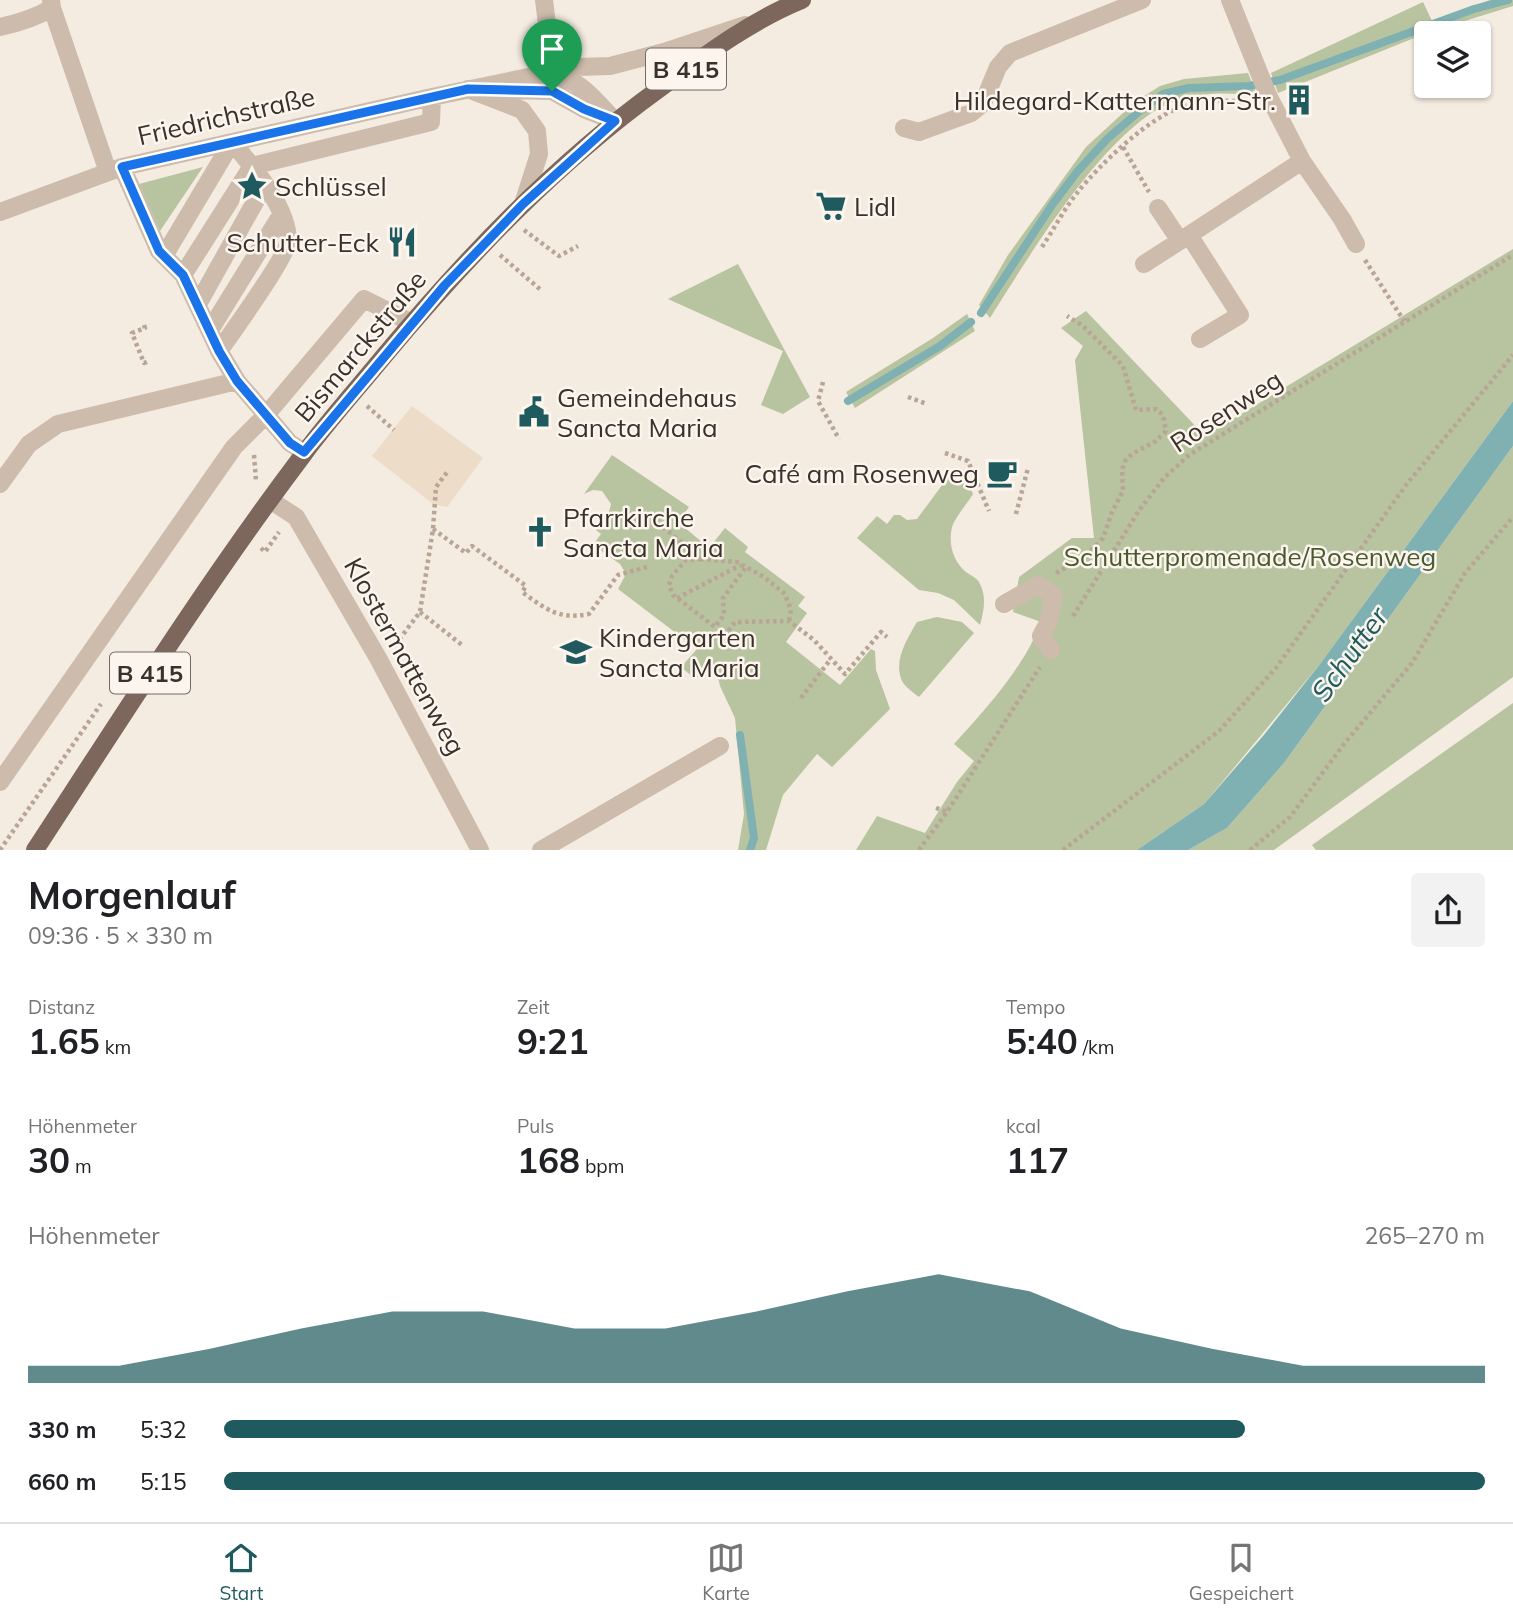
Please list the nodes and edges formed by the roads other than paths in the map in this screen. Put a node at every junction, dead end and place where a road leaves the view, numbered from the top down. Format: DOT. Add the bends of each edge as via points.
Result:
graph roads {
  1 [pos="544,0"];
  2 [pos="802,0"];
  3 [pos="1142,0"];
  4 [pos="1230,0"];
  5 [pos="51,4"];
  6 [pos="759,21"];
  7 [pos="0,27"];
  8 [pos="547,74"];
  9 [pos="468,89"];
  10 [pos="432,97"];
  11 [pos="615,121"];
  12 [pos="904,128"];
  13 [pos="232,142"];
  14 [pos="1302,161"];
  15 [pos="252,166"];
  16 [pos="115,170"];
  17 [pos="265,184"];
  18 [pos="523,204"];
  19 [pos="1158,208"];
  20 [pos="0,212"];
  21 [pos="281,215"];
  22 [pos="1184,238"];
  23 [pos="1356,244"];
  24 [pos="164,256"];
  25 [pos="1144,264"];
  26 [pos="183,275"];
  27 [pos="198,304"];
  28 [pos="412,323"];
  29 [pos="210,330"];
  30 [pos="1200,339"];
  31 [pos="219,351"];
  32 [pos="237,381"];
  33 [pos="266,415"];
  34 [pos="304,452"];
  35 [pos="0,484"];
  36 [pos="270,499"];
  37 [pos="1003,604"];
  38 [pos="1051,650"];
  39 [pos="720,746"];
  40 [pos="0,782"];
  41 [pos="35,850"];
  42 [pos="481,850"];
  43 [pos="541,850"];
  1 -- 8 [label="street"];
  2 -- 6 [label="main road, B 415"];
  3 -- 12 [label="street" via="1010,53 998,67 984,103 971,114 919,132"];
  4 -- 14 [label="street" via="1271,101"];
  5 -- 7 [label="street" via="27,21"];
  5 -- 16 [label="street"];
  6 -- 8 [label="street, Friedrichstraße" via="610,66"];
  6 -- 11 [label="main road, Bismarckstraße / B 415"];
  8 -- 9 [label="street, Friedrichstraße"];
  8 -- 11 [label="street, Friedrichstraße" via="566,76 581,86"];
  9 -- 10 [label="street, Friedrichstraße"];
  9 -- 11 [label="street, Friedrichstraße" via="552,91"];
  9 -- 18 [label="street" via="522,110 537,131 539,154"];
  10 -- 13 [label="street, Friedrichstraße"];
  10 -- 15 [label="street" via="431,121"];
  11 -- 18 [label="main road, Bismarckstraße / B 415"];
  13 -- 15 [label="street"];
  13 -- 16 [label="street, Friedrichstraße"];
  13 -- 24 [label="street"];
  14 -- 22 [label="street"];
  14 -- 23 [label="street"];
  15 -- 17 [label="street"];
  15 -- 26 [label="street"];
  16 -- 20 [label="street, Friedrichstraße"];
  16 -- 24 [label="street"];
  17 -- 21 [label="street"];
  17 -- 27 [label="street"];
  18 -- 28 [label="main road, Bismarckstraße / B 415"];
  19 -- 22 [label="street"];
  21 -- 29 [label="street"];
  21 -- 31 [label="street" via="289,244"];
  22 -- 25 [label="street"];
  22 -- 30 [label="street" via="1240,315"];
  24 -- 26 [label="street"];
  26 -- 27 [label="street"];
  27 -- 29 [label="street"];
  28 -- 33 [label="street, Bismarckstraße" via="364,299"];
  28 -- 34 [label="main road, Bismarckstraße / B 415"];
  29 -- 31 [label="street"];
  31 -- 32 [label="street"];
  32 -- 33 [label="street"];
  32 -- 35 [label="street" via="58,424 29,444"];
  33 -- 34 [label="street"];
  33 -- 40 [label="street, Bismarckstraße" via="234,447"];
  34 -- 36 [label="main road, Bismarckstraße / B 415"];
  36 -- 41 [label="main road, Bismarckstraße / B 415"];
  36 -- 42 [label="street, Klostermattenweg" via="296,517"];
  37 -- 38 [label="street" via="1038,585 1054,596 1041,636"];
  39 -- 43 [label="street"];
}
